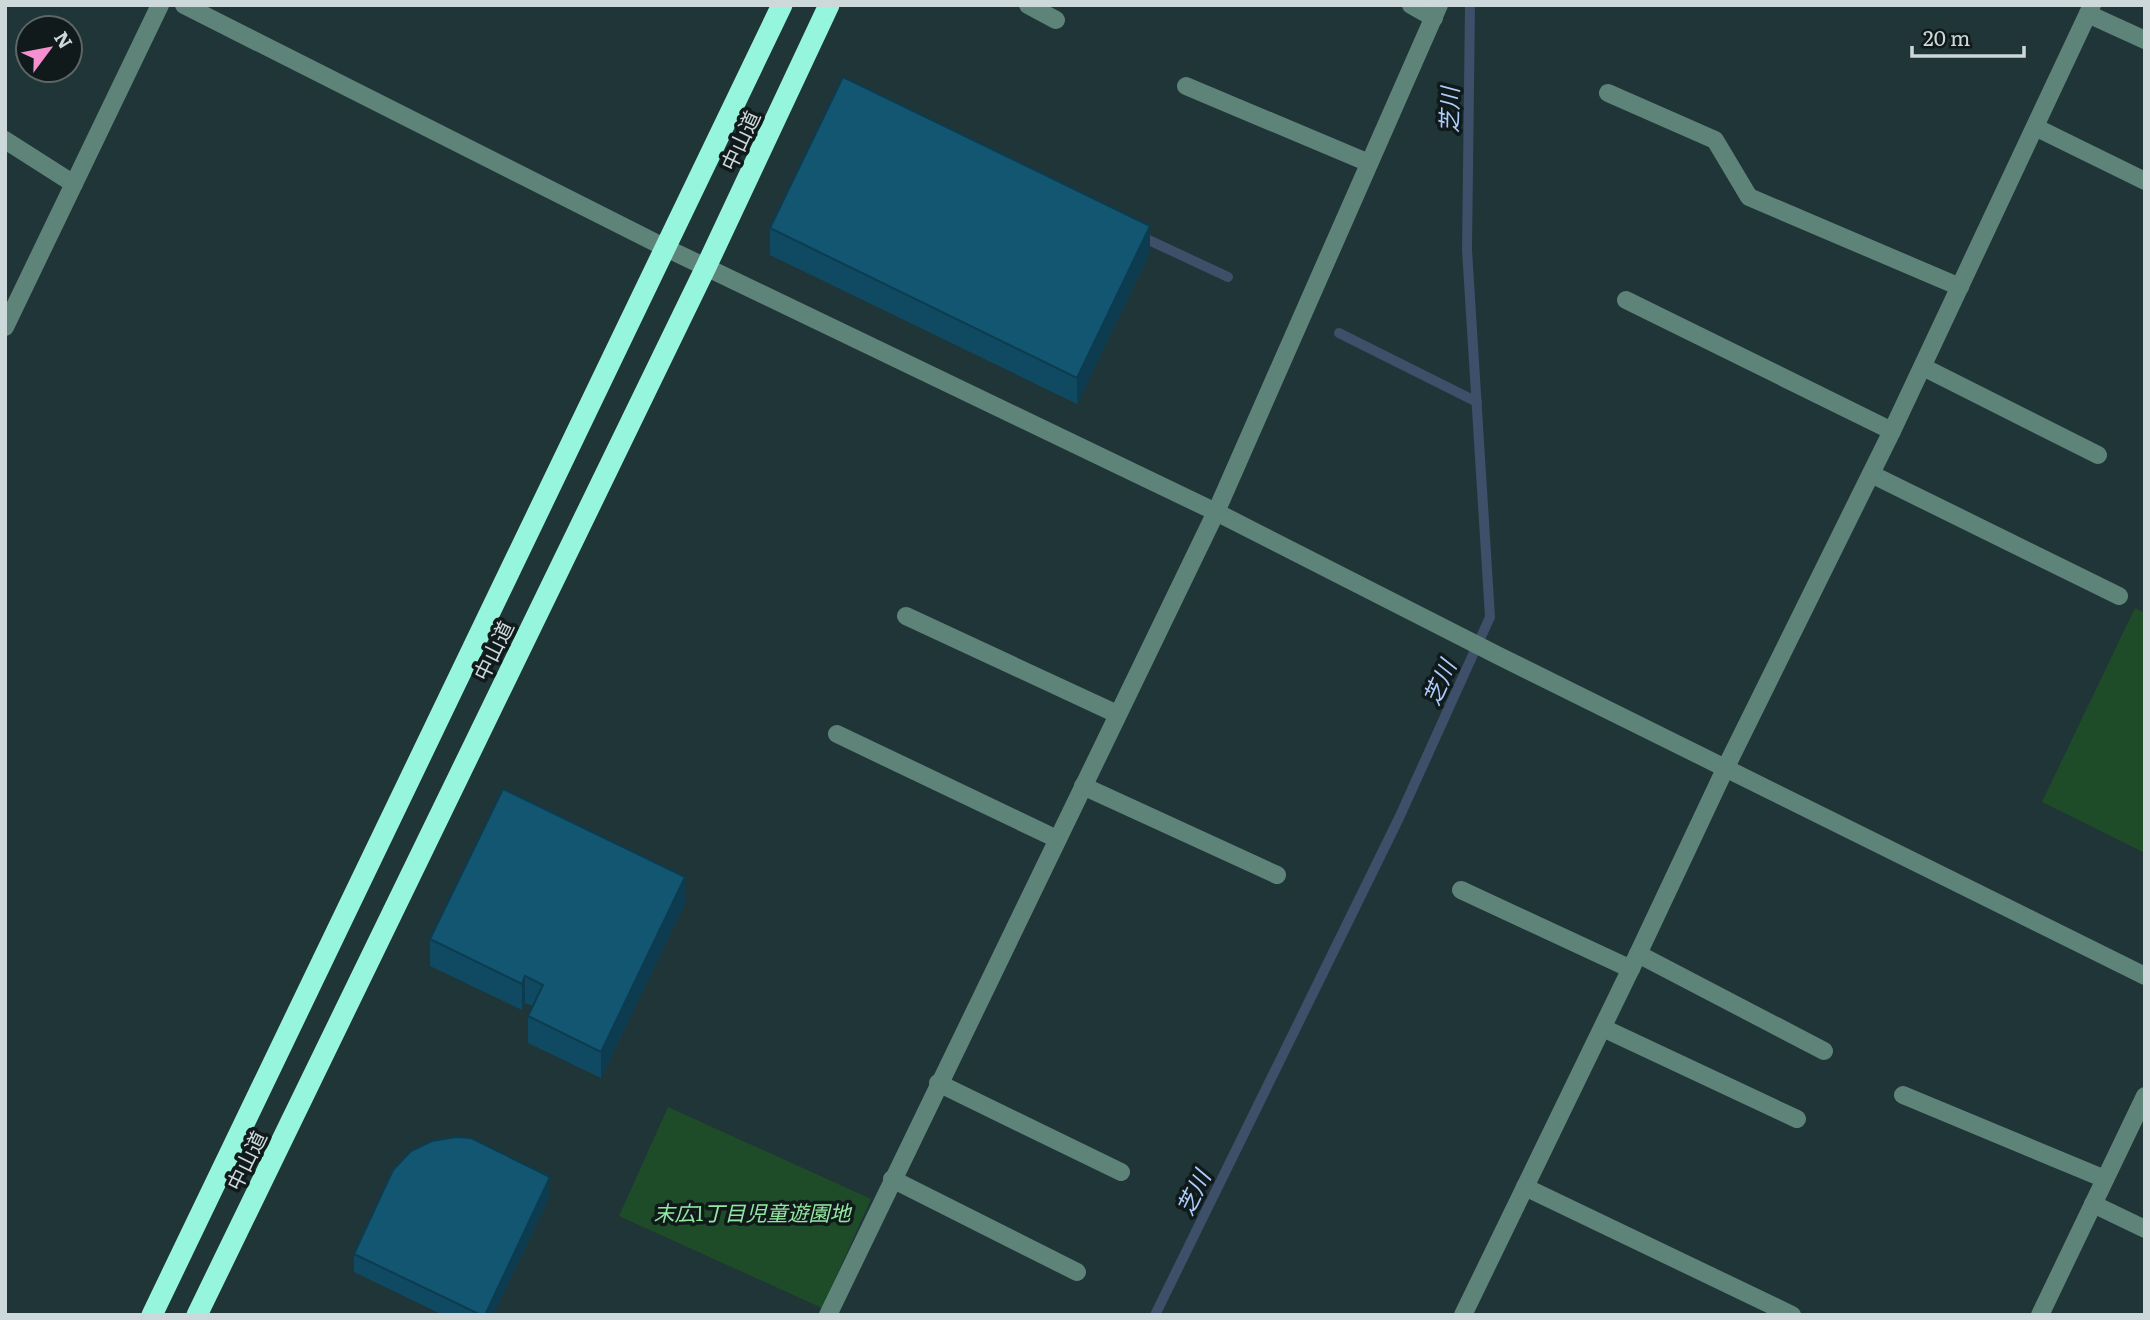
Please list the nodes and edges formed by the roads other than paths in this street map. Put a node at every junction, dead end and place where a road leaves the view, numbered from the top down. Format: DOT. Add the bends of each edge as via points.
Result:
graph roads {
  1 [pos="160,5"];
  2 [pos="184,5"];
  3 [pos="782,5"];
  4 [pos="829,5"];
  5 [pos="1028,5"];
  6 [pos="1411,5"];
  7 [pos="2090,9"];
  8 [pos="1436,12"];
  9 [pos="1056,20"];
  10 [pos="2145,40"];
  11 [pos="1186,86"];
  12 [pos="1608,93"];
  13 [pos="2035,127"];
  14 [pos="5,140"];
  15 [pos="1370,163"];
  16 [pos="2145,181"];
  17 [pos="74,184"];
  18 [pos="666,248"];
  19 [pos="706,267"];
  20 [pos="1960,287"];
  21 [pos="1626,300"];
  22 [pos="5,327"];
  23 [pos="1923,367"];
  24 [pos="1892,431"];
  25 [pos="2098,455"];
  26 [pos="1871,474"];
  27 [pos="1216,512"];
  28 [pos="2119,596"];
  29 [pos="906,616"];
  30 [pos="1117,714"];
  31 [pos="838,734"];
  32 [pos="1726,767"];
  33 [pos="1083,786"];
  34 [pos="1057,839"];
  35 [pos="1277,875"];
  36 [pos="1461,890"];
  37 [pos="1635,962"];
  38 [pos="2145,976"];
  39 [pos="1602,1028"];
  40 [pos="1825,1051"];
  41 [pos="938,1083"];
  42 [pos="1903,1095"];
  43 [pos="2145,1096"];
  44 [pos="1797,1119"];
  45 [pos="1121,1172"];
  46 [pos="892,1179"];
  47 [pos="2105,1179"];
  48 [pos="1525,1187"];
  49 [pos="2093,1204"];
  50 [pos="2145,1229"];
  51 [pos="1077,1272"];
  52 [pos="152,1315"];
  53 [pos="197,1315"];
  54 [pos="828,1315"];
  55 [pos="1462,1315"];
  56 [pos="1792,1315"];
  57 [pos="2039,1315"];
  1 -- 17 [label="street"];
  2 -- 18 [label="street"];
  3 -- 18 [label="highway, 中山道"];
  4 -- 19 [label="highway, 中山道"];
  5 -- 9 [label="street"];
  6 -- 8 [label="street"];
  7 -- 10 [label="street"];
  7 -- 13 [label="street"];
  8 -- 15 [label="street"];
  11 -- 15 [label="street"];
  12 -- 20 [label="street" via="1714,140 1749,197"];
  13 -- 16 [label="street"];
  13 -- 20 [label="street"];
  14 -- 17 [label="street"];
  15 -- 27 [label="street"];
  17 -- 22 [label="street"];
  18 -- 19 [label="street"];
  18 -- 52 [label="highway, 中山道"];
  19 -- 27 [label="street"];
  19 -- 53 [label="highway, 中山道"];
  20 -- 23 [label="street"];
  21 -- 24 [label="street"];
  23 -- 24 [label="street"];
  23 -- 25 [label="street"];
  24 -- 26 [label="street"];
  26 -- 28 [label="street"];
  26 -- 32 [label="street"];
  27 -- 30 [label="street"];
  27 -- 32 [label="street"];
  29 -- 30 [label="street"];
  30 -- 33 [label="street"];
  31 -- 34 [label="street"];
  32 -- 37 [label="street"];
  32 -- 38 [label="street"];
  33 -- 34 [label="street"];
  33 -- 35 [label="street"];
  34 -- 41 [label="street"];
  36 -- 37 [label="street"];
  37 -- 39 [label="street"];
  37 -- 40 [label="street"];
  39 -- 44 [label="street"];
  39 -- 48 [label="street"];
  41 -- 45 [label="street"];
  41 -- 46 [label="street"];
  42 -- 47 [label="street"];
  43 -- 47 [label="street"];
  46 -- 51 [label="street"];
  46 -- 54 [label="street"];
  47 -- 49 [label="street"];
  48 -- 55 [label="street"];
  48 -- 56 [label="street"];
  49 -- 50 [label="street"];
  49 -- 57 [label="street"];
}
